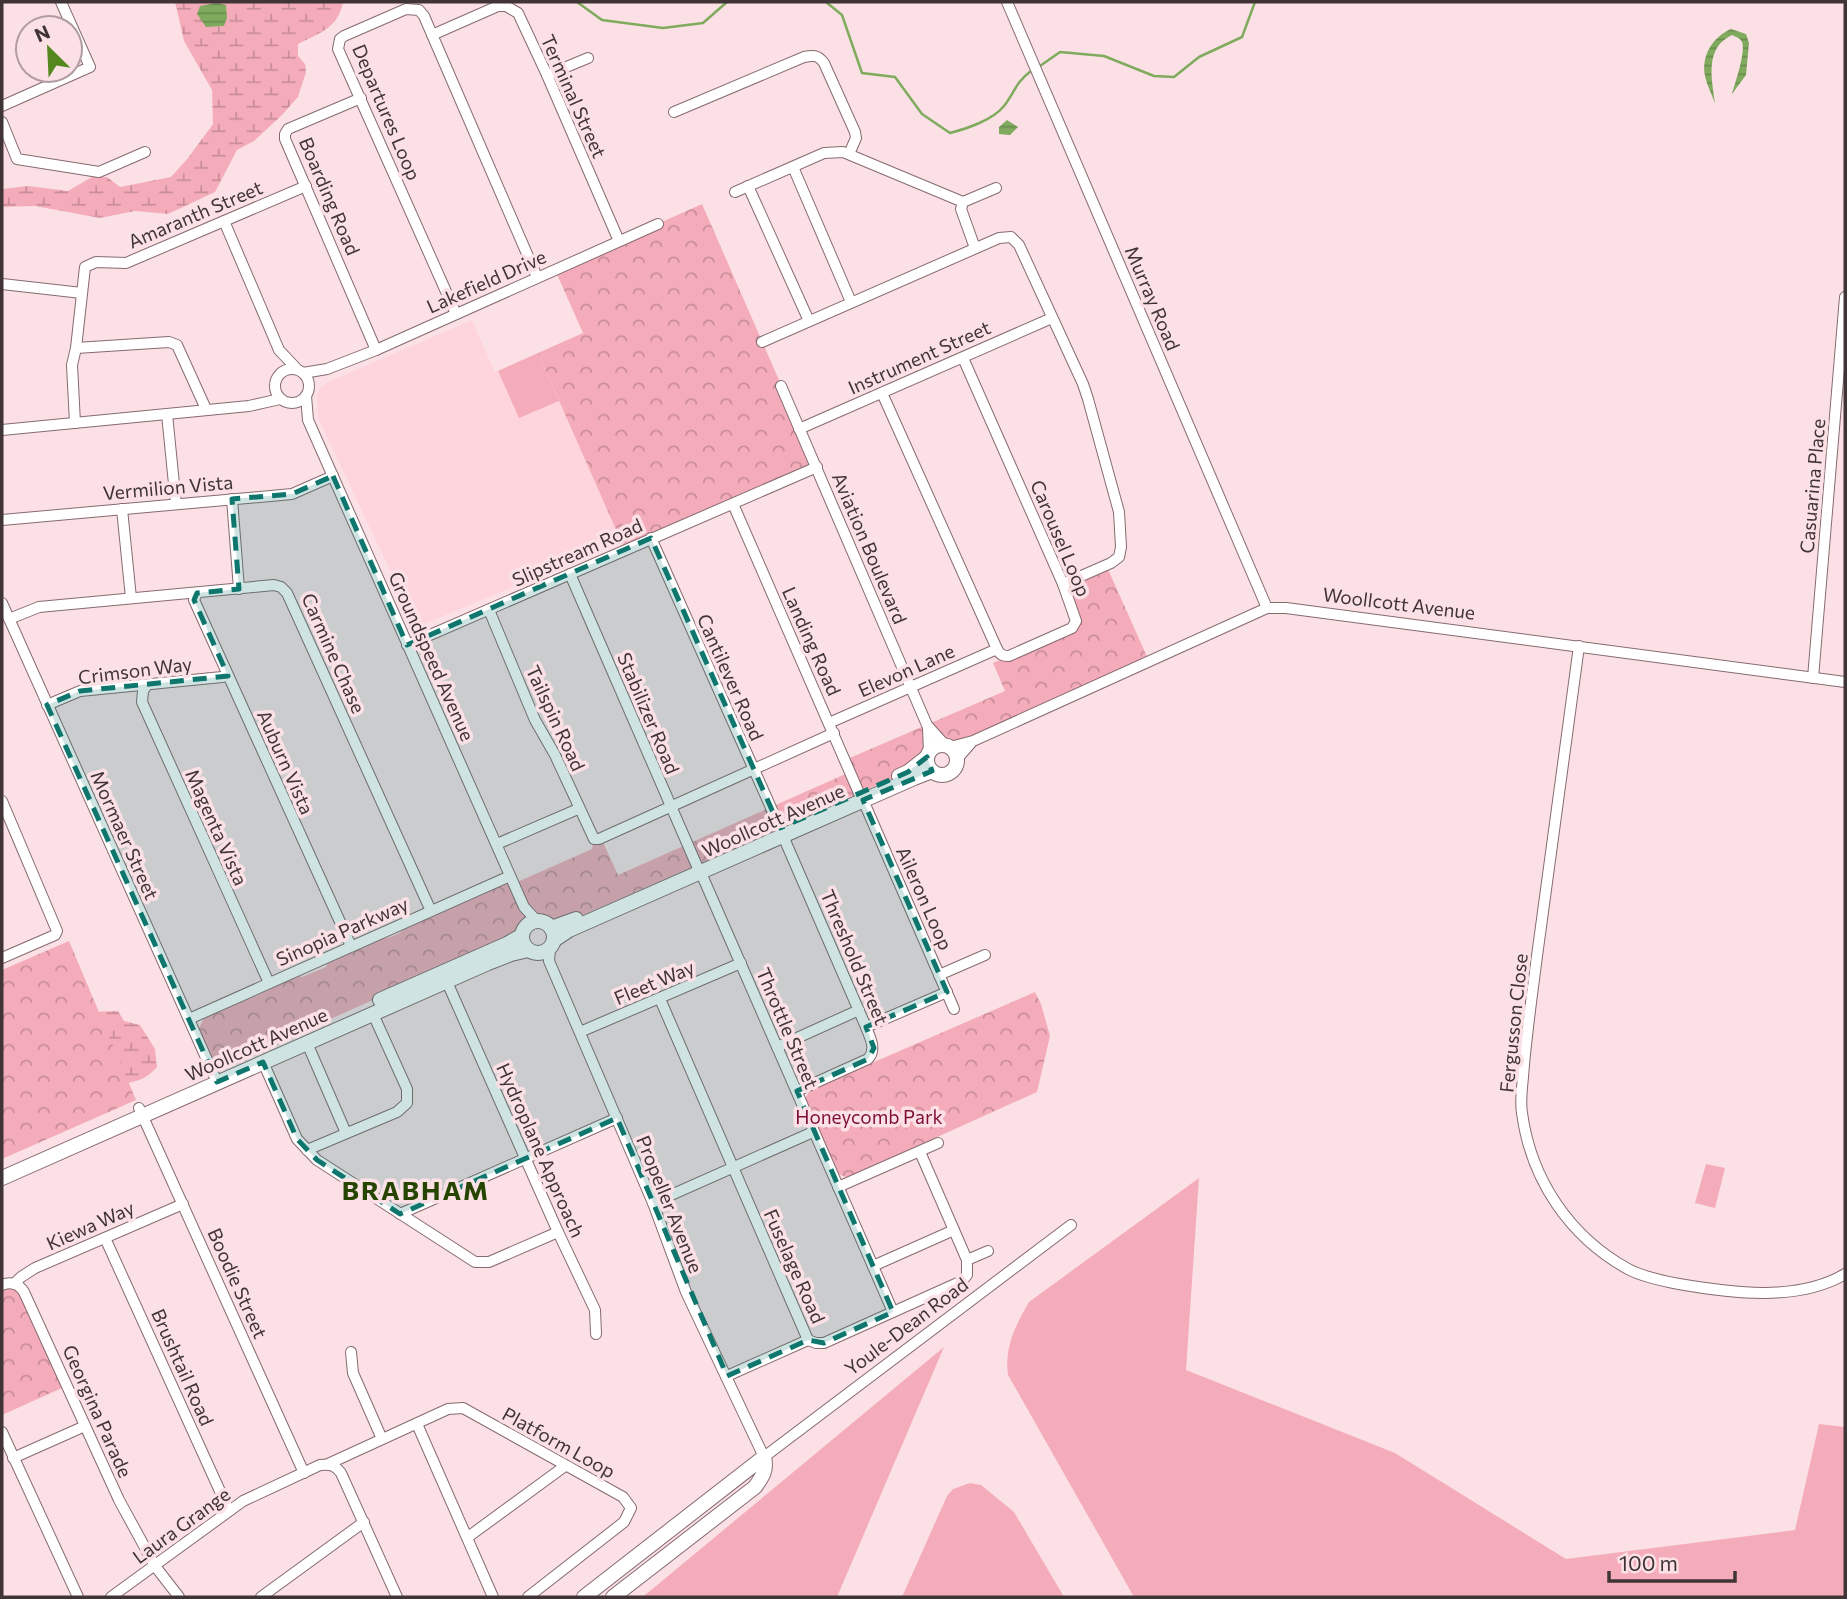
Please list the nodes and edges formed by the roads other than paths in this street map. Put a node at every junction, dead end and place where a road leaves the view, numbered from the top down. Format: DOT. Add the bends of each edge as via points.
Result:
graph roads {
  1 [pos="61,2"];
  2 [pos="1007,2"];
  3 [pos="432,35"];
  4 [pos="588,58"];
  5 [pos="547,75"];
  6 [pos="360,98"];
  7 [pos="2,106"];
  8 [pos="674,112"];
  9 [pos="2,122"];
  10 [pos="145,152"];
  11 [pos="849,155"];
  12 [pos="793,167"];
  13 [pos="306,186"];
  14 [pos="748,186"];
  15 [pos="996,188"];
  16 [pos="735,192"];
  17 [pos="963,202"];
  18 [pos="224,221"];
  19 [pos="658,224"];
  20 [pos="619,241"];
  21 [pos="975,248"];
  22 [pos="537,277"];
  23 [pos="2,284"];
  24 [pos="82,293"];
  25 [pos="1845,297"];
  26 [pos="851,302"];
  27 [pos="456,314"];
  28 [pos="1052,318"];
  29 [pos="809,321"];
  30 [pos="1844,321"];
  31 [pos="761,342"];
  32 [pos="76,348"];
  33 [pos="279,349"];
  34 [pos="376,350"];
  35 [pos="963,358"];
  36 [pos="327,369"];
  37 [pos="299,371"];
  38 [pos="277,378"];
  39 [pos="781,386"];
  40 [pos="308,391"];
  41 [pos="882,393"];
  42 [pos="285,401"];
  43 [pos="252,404"];
  44 [pos="206,409"];
  45 [pos="167,414"];
  46 [pos="308,420"];
  47 [pos="75,423"];
  48 [pos="799,429"];
  49 [pos="2,430"];
  50 [pos="817,467"];
  51 [pos="333,476"];
  52 [pos="233,499"];
  53 [pos="176,504"];
  54 [pos="733,504"];
  55 [pos="122,509"];
  56 [pos="2,520"];
  57 [pos="651,538"];
  58 [pos="570,574"];
  59 [pos="1063,584"];
  60 [pos="239,589"];
  61 [pos="197,593"];
  62 [pos="131,598"];
  63 [pos="2,603"];
  64 [pos="1267,608"];
  65 [pos="489,610"];
  66 [pos="9,618"];
  67 [pos="407,645"];
  68 [pos="1579,646"];
  69 [pos="997,649"];
  70 [pos="227,675"];
  71 [pos="1813,678"];
  72 [pos="1845,682"];
  73 [pos="147,685"];
  74 [pos="911,687"];
  75 [pos="47,705"];
  76 [pos="928,725"];
  77 [pos="832,728"];
  78 [pos="951,750"];
  79 [pos="928,754"];
  80 [pos="752,769"];
  81 [pos="932,771"];
  82 [pos="861,797"];
  83 [pos="2,801"];
  84 [pos="670,807"];
  85 [pos="578,809"];
  86 [pos="781,832"];
  87 [pos="594,839"];
  88 [pos="496,844"];
  89 [pos="699,869"];
  90 [pos="510,876"];
  91 [pos="431,911"];
  92 [pos="528,928"];
  93 [pos="351,946"];
  94 [pos="545,947"];
  95 [pos="985,955"];
  96 [pos="2,958"];
  97 [pos="741,963"];
  98 [pos="939,975"];
  99 [pos="447,982"];
  100 [pos="268,983"];
  101 [pos="947,992"];
  102 [pos="660,999"];
  103 [pos="954,1009"];
  104 [pos="859,1010"];
  105 [pos="373,1014"];
  106 [pos="189,1019"];
  107 [pos="866,1027"];
  108 [pos="580,1032"];
  109 [pos="307,1043"];
  110 [pos="777,1046"];
  111 [pos="263,1062"];
  112 [pos="215,1078"];
  113 [pos="797,1091"];
  114 [pos="141,1112"];
  115 [pos="617,1118"];
  116 [pos="813,1132"];
  117 [pos="346,1133"];
  118 [pos="938,1143"];
  119 [pos="307,1150"];
  120 [pos="920,1152"];
  121 [pos="525,1158"];
  122 [pos="733,1167"];
  123 [pos="2,1169"];
  124 [pos="2,1178"];
  125 [pos="838,1187"];
  126 [pos="183,1203"];
  127 [pos="653,1203"];
  128 [pos="400,1214"];
  129 [pos="1071,1225"];
  130 [pos="954,1230"];
  131 [pos="558,1232"];
  132 [pos="105,1238"];
  133 [pos="988,1251"];
  134 [pos="967,1260"];
  135 [pos="873,1266"];
  136 [pos="1845,1274"];
  137 [pos="14,1284"];
  138 [pos="2,1285"];
  139 [pos="893,1312"];
  140 [pos="596,1334"];
  141 [pos="808,1340"];
  142 [pos="351,1352"];
  143 [pos="727,1376"];
  144 [pos="417,1424"];
  145 [pos="85,1426"];
  146 [pos="2,1432"];
  147 [pos="382,1439"];
  148 [pos="764,1457"];
  149 [pos="13,1458"];
  150 [pos="328,1464"];
  151 [pos="565,1466"];
  152 [pos="304,1473"];
  153 [pos="229,1511"];
  154 [pos="364,1522"];
  155 [pos="468,1537"];
  156 [pos="155,1566"];
  157 [pos="78,1597"];
  158 [pos="111,1597"];
  159 [pos="179,1597"];
  160 [pos="261,1597"];
  161 [pos="397,1597"];
  162 [pos="493,1597"];
  163 [pos="528,1597"];
  164 [pos="584,1597"];
  165 [pos="613,1597"];
  1 -- 7 [label="street" via="90,67"];
  2 -- 64 [label="street, Murray Road"];
  3 -- 5 [label="street, Terminal Street" via="498,6 512,8"];
  3 -- 6 [label="street, Departures Loop" via="424,16 412,8 340,39 338,49"];
  3 -- 22 [label="street, Departures Loop"];
  4 -- 5 [label="street"];
  5 -- 20 [label="street, Terminal Street"];
  6 -- 13 [label="street, Boarding Road" via="285,134"];
  6 -- 27 [label="street, Departures Loop"];
  8 -- 11 [label="street" via="815,55 824,63 855,132"];
  9 -- 10 [label="street" via="17,159 99,172"];
  11 -- 12 [label="street" via="824,153"];
  11 -- 17 [label="street"];
  12 -- 14 [label="street"];
  12 -- 26 [label="street"];
  13 -- 18 [label="street, Amaranth Street"];
  13 -- 34 [label="street, Boarding Road"];
  14 -- 16 [label="street"];
  14 -- 29 [label="street"];
  15 -- 17 [label="street"];
  17 -- 21 [label="street" via="962,216"];
  18 -- 24 [label="street, Amaranth Street" via="126,263 96,261 85,267"];
  18 -- 33 [label="street"];
  19 -- 20 [label="street, Lakefield Drive"];
  20 -- 22 [label="street, Lakefield Drive"];
  21 -- 26 [label="street"];
  21 -- 28 [label="street" via="999,238 1011,237 1019,244"];
  22 -- 27 [label="street, Lakefield Drive"];
  23 -- 24 [label="street"];
  24 -- 32 [label="street, Amaranth Street"];
  25 -- 30 [label="street, Casuarina Place"];
  26 -- 29 [label="street"];
  27 -- 34 [label="street, Lakefield Drive"];
  28 -- 35 [label="street, Instrument Street"];
  28 -- 59 [label="street" via="1085,391 1119,512 1121,547 1119,557 1111,563"];
  29 -- 31 [label="street"];
  30 -- 71 [label="street, Casuarina Place"];
  32 -- 44 [label="street" via="177,345"];
  32 -- 47 [label="street, Amaranth Street" via="72,365"];
  33 -- 37 [label="street"];
  33 -- 38 [label="street"];
  34 -- 36 [label="street, Lakefield Drive"];
  35 -- 41 [label="street, Instrument Street"];
  35 -- 59 [label="street, Carousel Loop"];
  36 -- 37 [label="street, Lakefield Drive"];
  36 -- 40 [label="street, Lakefield Drive"];
  37 -- 38 [label="street" via="290,368"];
  37 -- 40 [label="street" via="309,380"];
  38 -- 42 [label="street" via="274,389"];
  38 -- 43 [label="street"];
  39 -- 48 [label="street, Aviation Boulevard"];
  40 -- 42 [label="street" via="300,401"];
  40 -- 46 [label="street, Groundspeed Avenue"];
  41 -- 48 [label="street, Instrument Street"];
  41 -- 69 [label="street"];
  42 -- 43 [label="street"];
  42 -- 46 [label="street, Groundspeed Avenue"];
  43 -- 44 [label="street"];
  44 -- 45 [label="street"];
  45 -- 47 [label="street"];
  45 -- 53 [label="street"];
  46 -- 51 [label="street, Groundspeed Avenue"];
  47 -- 49 [label="street"];
  48 -- 50 [label="street, Aviation Boulevard"];
  50 -- 54 [label="street, Slipstream Road"];
  50 -- 74 [label="street, Aviation Boulevard"];
  51 -- 52 [label="street, Vermilion Vista" via="292,494"];
  51 -- 67 [label="street, Groundspeed Avenue"];
  52 -- 53 [label="street, Vermilion Vista"];
  52 -- 60 [label="street"];
  53 -- 55 [label="street, Vermilion Vista"];
  54 -- 57 [label="street, Slipstream Road"];
  54 -- 77 [label="street, Landing Road"];
  55 -- 56 [label="street, Vermilion Vista"];
  55 -- 62 [label="street"];
  57 -- 58 [label="street, Slipstream Road"];
  57 -- 80 [label="street, Cantilever Road"];
  58 -- 65 [label="street, Slipstream Road"];
  58 -- 84 [label="street, Stabilizer Road"];
  59 -- 69 [label="street, Carousel Loop" via="1076,621 1072,628 1009,656"];
  60 -- 61 [label="street, Carmine Chase"];
  60 -- 91 [label="street, Carmine Chase" via="274,585 287,593"];
  61 -- 62 [label="street, Carmine Chase"];
  61 -- 70 [label="street, Auburn Vista" via="194,600"];
  62 -- 66 [label="street, Carmine Chase" via="39,607"];
  63 -- 66 [label="street, Mormaer Street"];
  64 -- 68 [label="street, Woollcott Avenue"];
  64 -- 78 [label="street, Woollcott Avenue"];
  65 -- 67 [label="street, Slipstream Road"];
  65 -- 85 [label="street, Tailspin Road"];
  66 -- 75 [label="street, Mormaer Street"];
  67 -- 88 [label="street, Groundspeed Avenue"];
  68 -- 71 [label="street, Woollcott Avenue"];
  68 -- 136 [label="street, Fergusson Close" via="1526,1036 1521,1111 1544,1186 1591,1244 1630,1270 1663,1281 1761,1293 1803,1290"];
  69 -- 74 [label="street, Elevon Lane"];
  70 -- 73 [label="street, Crimson Way"];
  70 -- 93 [label="street, Auburn Vista"];
  71 -- 72 [label="street, Woollcott Avenue"];
  73 -- 75 [label="street, Crimson Way" via="80,691"];
  73 -- 100 [label="street, Magenta Vista" via="142,702"];
  74 -- 76 [label="street, Aviation Boulevard"];
  74 -- 77 [label="street, Elevon Lane"];
  75 -- 106 [label="street, Mormaer Street"];
  76 -- 78 [label="street, Aviation Boulevard"];
  76 -- 79 [label="street, Aviation Boulevard"];
  77 -- 80 [label="street, Elevon Lane"];
  77 -- 82 [label="street, Landing Road"];
  78 -- 79 [label="main road, Woollcott Avenue" via="937,745"];
  78 -- 81 [label="main road, Woollcott Avenue" via="956,765 950,772"];
  79 -- 81 [label="main road"];
  79 -- 82 [label="main road, Woollcott Avenue" via="908,772"];
  80 -- 84 [label="street, Elevon Lane"];
  80 -- 86 [label="street, Cantilever Road"];
  81 -- 82 [label="main road, Woollcott Avenue"];
  82 -- 86 [label="main road, Woollcott Avenue"];
  82 -- 98 [label="street, Aileron Loop"];
  83 -- 96 [label="street" via="57,931"];
  84 -- 87 [label="street, Elevon Lane"];
  84 -- 89 [label="street, Stabilizer Road"];
  85 -- 87 [label="street, Tailspin Road"];
  85 -- 88 [label="street"];
  86 -- 89 [label="main road, Woollcott Avenue"];
  86 -- 104 [label="street, Threshold Street"];
  88 -- 90 [label="street, Groundspeed Avenue"];
  89 -- 94 [label="main road, Woollcott Avenue" via="566,923"];
  89 -- 97 [label="street, Throttle Street"];
  90 -- 91 [label="street, Sinopia Parkway"];
  90 -- 92 [label="street, Groundspeed Avenue"];
  91 -- 93 [label="street, Sinopia Parkway"];
  92 -- 94 [label="main road" via="524,946"];
  92 -- 94 [label="main road" via="547,924"];
  92 -- 112 [label="main road, Woollcott Avenue" via="507,944"];
  93 -- 100 [label="street, Sinopia Parkway"];
  94 -- 99 [label="main road, Woollcott Avenue" via="511,954"];
  94 -- 108 [label="street, Propeller Avenue"];
  95 -- 98 [label="street"];
  97 -- 102 [label="street, Fleet Way"];
  97 -- 110 [label="street, Throttle Street"];
  98 -- 101 [label="street, Aileron Loop"];
  99 -- 105 [label="main road, Woollcott Avenue"];
  99 -- 121 [label="street, Hydroplane Approach"];
  100 -- 106 [label="street, Sinopia Parkway"];
  101 -- 103 [label="street, Aileron Loop"];
  101 -- 107 [label="street"];
  102 -- 108 [label="street, Fleet Way"];
  102 -- 122 [label="street, Fuselage Road"];
  104 -- 107 [label="street, Threshold Street"];
  104 -- 110 [label="street"];
  105 -- 109 [label="main road, Woollcott Avenue"];
  105 -- 117 [label="street" via="407,1089 407,1103 397,1112"];
  106 -- 112 [label="street, Mormaer Street"];
  107 -- 113 [label="street, Threshold Street" via="874,1048 868,1059"];
  108 -- 115 [label="street, Propeller Avenue"];
  109 -- 111 [label="main road, Woollcott Avenue"];
  109 -- 117 [label="street"];
  110 -- 113 [label="street, Throttle Street"];
  111 -- 112 [label="main road, Woollcott Avenue"];
  111 -- 119 [label="street" via="297,1139"];
  112 -- 114 [label="main road, Woollcott Avenue"];
  113 -- 116 [label="street, Throttle Street"];
  114 -- 123 [label="main road, Woollcott Avenue"];
  114 -- 124 [label="main road, Woollcott Avenue"];
  114 -- 126 [label="street, Boodie Street"];
  115 -- 121 [label="street"];
  115 -- 127 [label="street, Propeller Avenue"];
  116 -- 122 [label="street"];
  116 -- 125 [label="street, Throttle Street"];
  117 -- 119 [label="street"];
  118 -- 120 [label="street"];
  119 -- 128 [label="street"];
  120 -- 125 [label="street"];
  120 -- 130 [label="street"];
  121 -- 128 [label="street"];
  121 -- 131 [label="street, Hydroplane Approach"];
  122 -- 127 [label="street"];
  122 -- 141 [label="street, Fuselage Road"];
  125 -- 135 [label="street, Throttle Street"];
  126 -- 132 [label="street, Kiewa Way"];
  126 -- 152 [label="street, Boodie Street"];
  127 -- 143 [label="street, Propeller Avenue" via="686,1292"];
  128 -- 131 [label="street" via="475,1262 489,1262"];
  129 -- 148 [label="street, Youle-Dean Road"];
  130 -- 134 [label="street"];
  130 -- 135 [label="street"];
  131 -- 140 [label="street, Hydroplane Approach" via="594,1310"];
  132 -- 137 [label="street, Kiewa Way" via="35,1268"];
  132 -- 153 [label="street, Brushtail Road"];
  133 -- 134 [label="street"];
  134 -- 139 [label="street, Fuselage Road" via="962,1281"];
  135 -- 139 [label="street, Throttle Street"];
  137 -- 138 [label="street"];
  137 -- 145 [label="street, Georgina Parade" via="22,1288"];
  139 -- 141 [label="street, Fuselage Road" via="824,1343"];
  141 -- 143 [label="street"];
  142 -- 147 [label="street" via="353,1373"];
  143 -- 148 [label="street, Propeller Avenue"];
  144 -- 147 [label="street, Platform Loop"];
  144 -- 151 [label="street, Platform Loop" via="448,1409 463,1408"];
  144 -- 155 [label="street"];
  145 -- 149 [label="street"];
  145 -- 156 [label="street, Georgina Parade"];
  146 -- 149 [label="street"];
  147 -- 150 [label="street, Platform Loop"];
  148 -- 164 [label="main road, Youle-Dean Road"];
  148 -- 165 [label="main road" via="764,1475 755,1487"];
  149 -- 157 [label="street"];
  150 -- 152 [label="street, Laura Grange"];
  150 -- 154 [label="street" via="341,1473"];
  151 -- 155 [label="street"];
  151 -- 163 [label="street, Platform Loop" via="623,1497 631,1508 624,1522"];
  152 -- 153 [label="street, Laura Grange"];
  153 -- 156 [label="street, Laura Grange"];
  154 -- 160 [label="street"];
  154 -- 161 [label="street"];
  155 -- 162 [label="street"];
  156 -- 158 [label="street, Laura Grange"];
  156 -- 159 [label="street, Georgina Parade"];
}
